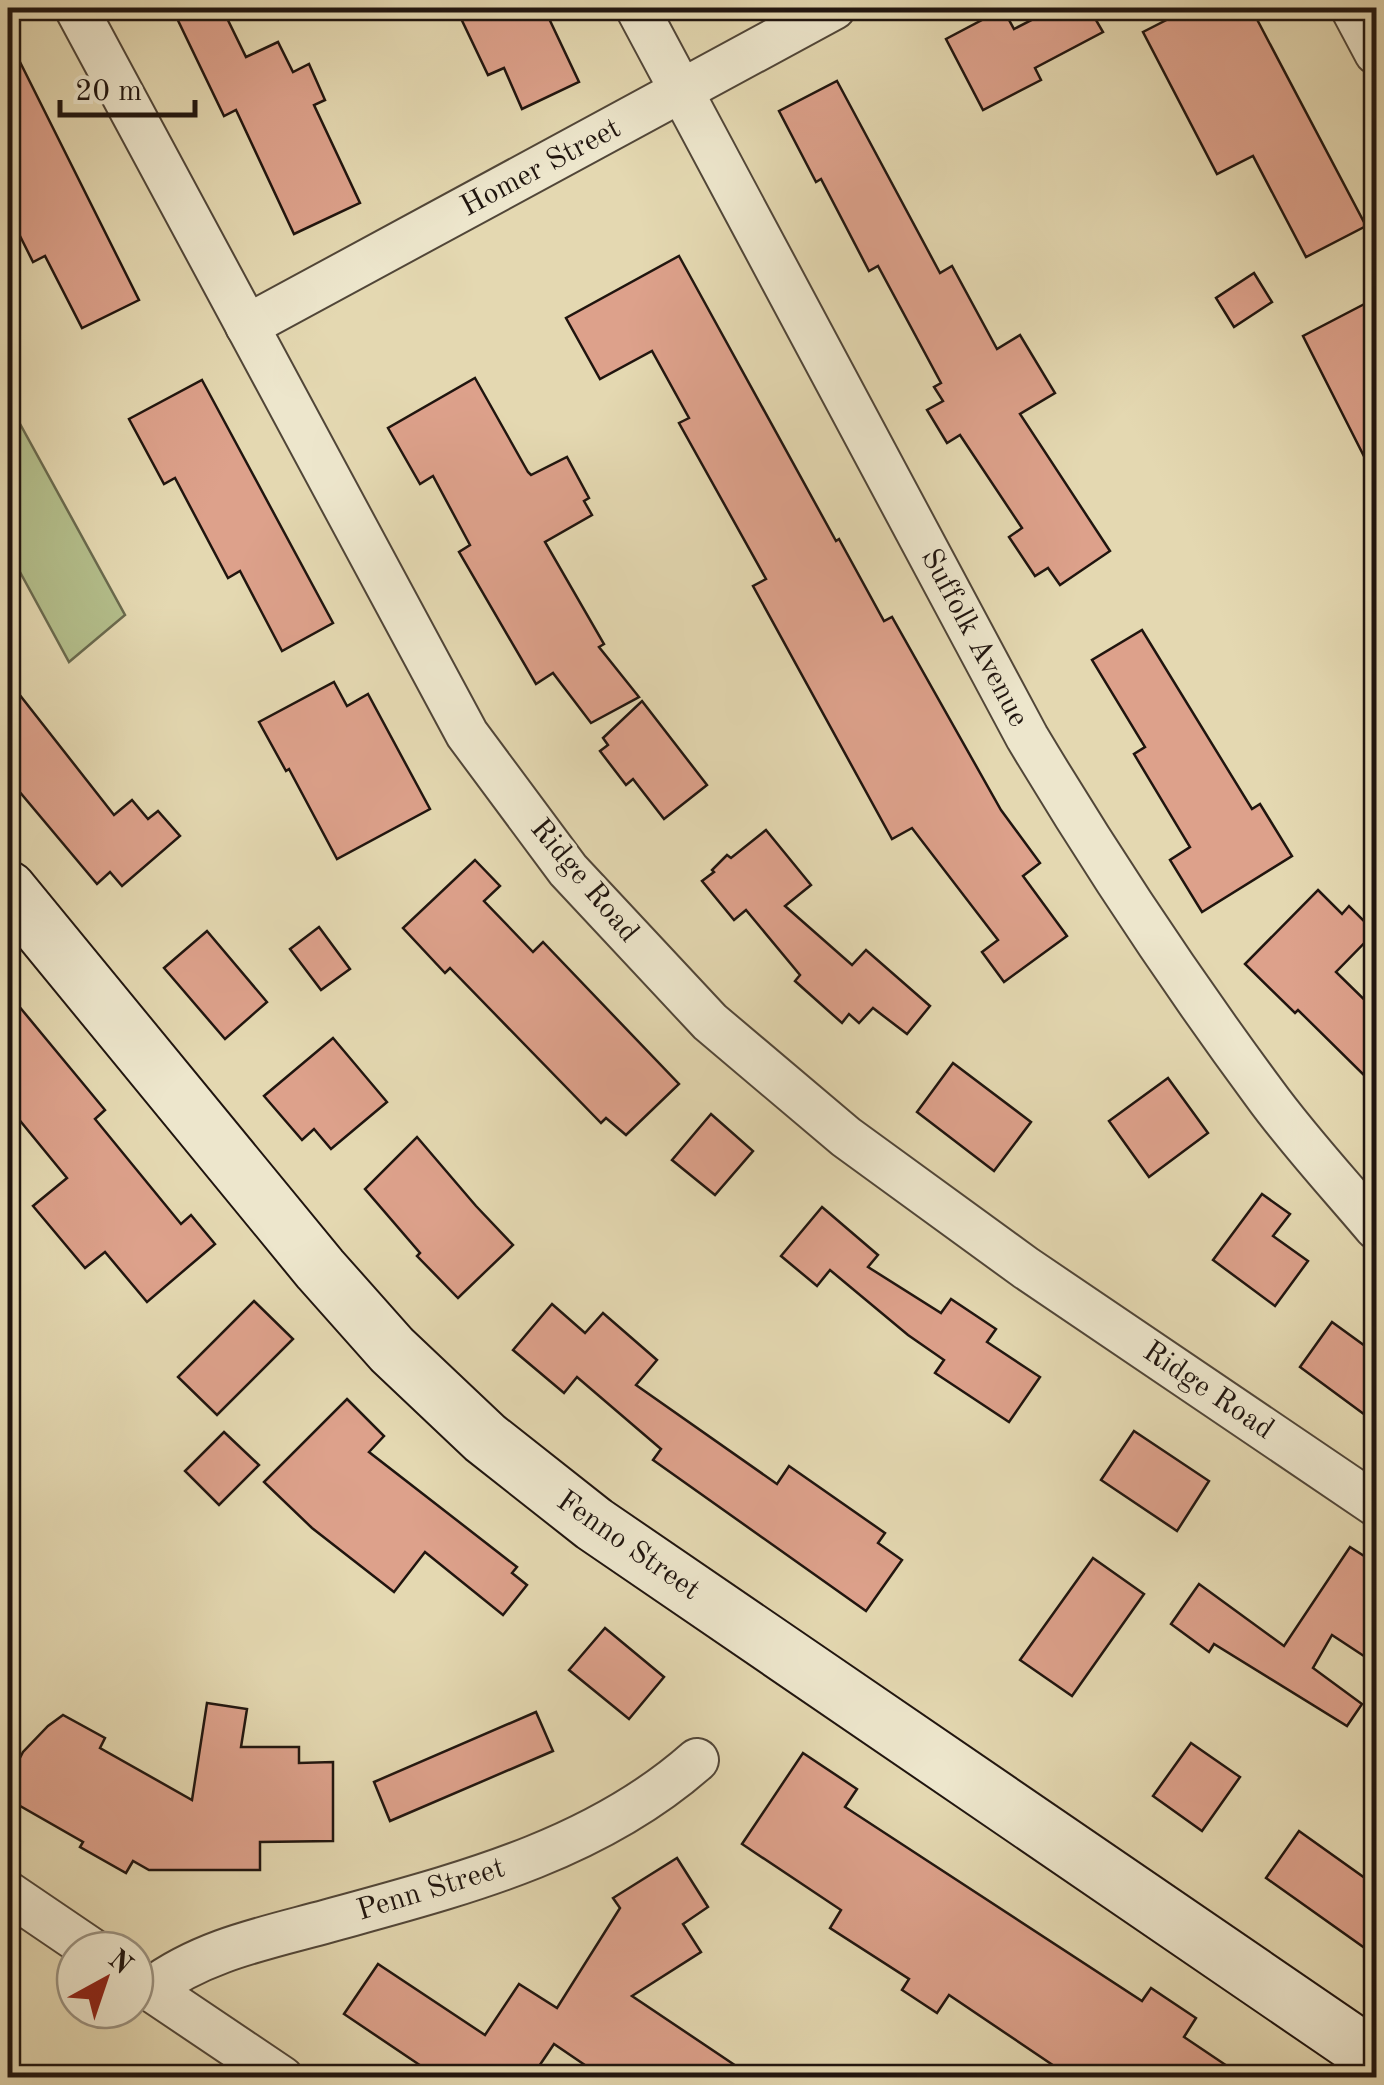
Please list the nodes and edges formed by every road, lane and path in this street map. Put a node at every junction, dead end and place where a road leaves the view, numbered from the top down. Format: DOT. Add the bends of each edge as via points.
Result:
graph roads {
  1 [pos="76,8"];
  2 [pos="637,8"];
  3 [pos="834,8"];
  4 [pos="1352,8"];
  5 [pos="1376,53"];
  6 [pos="683,91"];
  7 [pos="247,326"];
  8 [pos="8,889"];
  9 [pos="1376,1228"];
  10 [pos="1376,1505"];
  11 [pos="696,1760"];
  12 [pos="8,1893"];
  13 [pos="52,1924"];
  14 [pos="61,1930"];
  15 [pos="8,1933"];
  16 [pos="155,1979"];
  17 [pos="155,1992"];
  18 [pos="1376,2058"];
  19 [pos="282,2078"];
  1 -- 7 [label="street, Ridge Road"];
  2 -- 6 [label="street, Suffolk Avenue"];
  3 -- 6 [label="street, Homer Street"];
  4 -- 5 [label="street"];
  6 -- 7 [label="street, Homer Street"];
  6 -- 9 [label="street, Suffolk Avenue" via="1068,806 1266,1096"];
  7 -- 10 [label="street, Ridge Road" via="468,734 568,870 710,1022 846,1137 1026,1268"];
  8 -- 18 [label="street, Fenno Street" via="357,1312 484,1438 594,1524"];
  11 -- 16 [label="street, Penn Street" via="635,1807 551,1851 448,1888 232,1947"];
  12 -- 13 [label="street"];
  13 -- 14 [label="street"];
  13 -- 15 [label="street"];
  17 -- 19 [label="street"];
}
